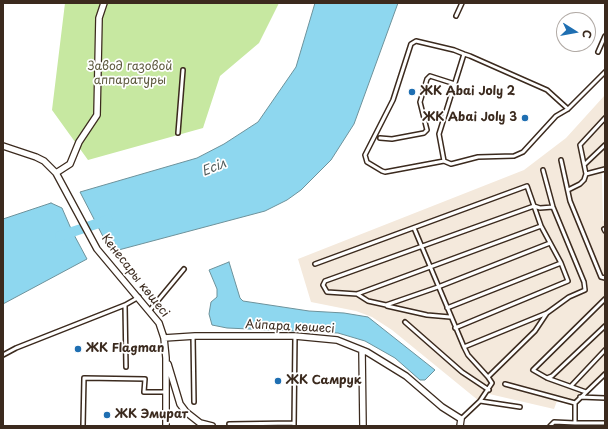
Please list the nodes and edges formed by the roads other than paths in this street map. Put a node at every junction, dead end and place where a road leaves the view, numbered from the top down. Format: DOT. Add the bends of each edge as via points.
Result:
graph roads {
  1 [pos="104,3"];
  2 [pos="462,3"];
  3 [pos="456,16"];
  4 [pos="605,36"];
  5 [pos="598,52"];
  6 [pos="464,54"];
  7 [pos="183,70"];
  8 [pos="605,72"];
  9 [pos="455,84"];
  10 [pos="568,109"];
  11 [pos="605,118"];
  12 [pos="178,133"];
  13 [pos="380,138"];
  14 [pos="605,145"];
  15 [pos="3,146"];
  16 [pos="561,160"];
  17 [pos="444,161"];
  18 [pos="586,164"];
  19 [pos="605,169"];
  20 [pos="543,170"];
  21 [pos="56,173"];
  22 [pos="586,174"];
  23 [pos="568,190"];
  24 [pos="534,206"];
  25 [pos="552,207"];
  26 [pos="541,226"];
  27 [pos="414,228"];
  28 [pos="550,243"];
  29 [pos="422,248"];
  30 [pos="561,263"];
  31 [pos="316,264"];
  32 [pos="430,267"];
  33 [pos="184,269"];
  34 [pos="605,278"];
  35 [pos="438,287"];
  36 [pos="357,294"];
  37 [pos="139,297"];
  38 [pos="605,299"];
  39 [pos="125,305"];
  40 [pos="386,305"];
  41 [pos="447,308"];
  42 [pos="150,310"];
  43 [pos="547,313"];
  44 [pos="450,317"];
  45 [pos="405,322"];
  46 [pos="605,326"];
  47 [pos="455,328"];
  48 [pos="193,336"];
  49 [pos="296,336"];
  50 [pos="164,338"];
  51 [pos="464,347"];
  52 [pos="362,350"];
  53 [pos="605,350"];
  54 [pos="3,355"];
  55 [pos="166,358"];
  56 [pos="126,367"];
  57 [pos="605,374"];
  58 [pos="488,376"];
  59 [pos="547,378"];
  60 [pos="505,384"];
  61 [pos="571,386"];
  62 [pos="489,390"];
  63 [pos="165,392"];
  64 [pos="586,392"];
  65 [pos="580,397"];
  66 [pos="605,398"];
  67 [pos="480,401"];
  68 [pos="194,402"];
  69 [pos="575,403"];
  70 [pos="520,406"];
  71 [pos="461,419"];
  72 [pos="575,423"];
  73 [pos="605,423"];
  74 [pos="229,424"];
  75 [pos="260,424"];
  76 [pos="294,424"];
  77 [pos="82,426"];
  78 [pos="166,426"];
  79 [pos="212,426"];
  80 [pos="363,426"];
  81 [pos="460,426"];
  82 [pos="550,426"];
  1 -- 21 [label="street" via="99,18 97,115 79,142 70,164"];
  2 -- 3 [label="lane"];
  4 -- 5 [label="lane"];
  6 -- 9 [label="lane"];
  6 -- 10 [label="lane" via="547,90"];
  6 -- 17 [label="lane" via="416,41 410,44 392,100 365,155 367,162 386,172"];
  7 -- 12 [label="lane"];
  8 -- 10 [label="lane"];
  9 -- 13 [label="lane" via="430,76 427,79 420,102 428,130 424,133 392,139"];
  9 -- 17 [label="lane" via="438,134"];
  10 -- 17 [label="lane" via="556,116 531,144 514,156 478,156 451,164"];
  11 -- 18 [label="lane" via="580,145"];
  14 -- 18 [label="lane"];
  15 -- 21 [label="street, Кенесары көшесі" via="44,161"];
  16 -- 23 [label="lane"];
  18 -- 22 [label="lane"];
  19 -- 22 [label="lane"];
  20 -- 25 [label="lane"];
  21 -- 37 [label="street, Кенесары көшесі" via="98,249"];
  22 -- 23 [label="lane" via="580,184"];
  23 -- 34 [label="lane" via="570,201 601,277"];
  24 -- 25 [label="lane"];
  24 -- 26 [label="lane"];
  24 -- 27 [label="lane" via="527,186"];
  24 -- 29 [label="lane"];
  25 -- 43 [label="lane" via="585,287"];
  26 -- 28 [label="lane"];
  26 -- 32 [label="lane"];
  27 -- 29 [label="lane"];
  27 -- 31 [label="lane"];
  28 -- 30 [label="lane"];
  28 -- 35 [label="lane"];
  29 -- 32 [label="lane"];
  29 -- 36 [label="lane" via="324,282 325,292"];
  30 -- 41 [label="lane"];
  30 -- 47 [label="lane" via="568,281"];
  32 -- 35 [label="lane"];
  32 -- 36 [label="lane"];
  33 -- 42 [label="lane"];
  35 -- 40 [label="lane"];
  35 -- 41 [label="lane"];
  36 -- 40 [label="lane" via="368,301"];
  37 -- 39 [label="lane"];
  37 -- 42 [label="street, Кенесары көшесі"];
  38 -- 59 [label="lane" via="533,370"];
  39 -- 54 [label="lane" via="43,336"];
  39 -- 56 [label="lane"];
  40 -- 44 [label="lane" via="427,315"];
  41 -- 44 [label="lane"];
  42 -- 50 [label="street, Кенесары көшесі" via="159,323"];
  43 -- 51 [label="lane"];
  43 -- 58 [label="lane" via="535,331"];
  44 -- 47 [label="lane"];
  45 -- 62 [label="lane" via="462,372"];
  46 -- 59 [label="lane"];
  47 -- 51 [label="lane"];
  48 -- 49 [label="street, Айпара көшесі"];
  48 -- 50 [label="street, Айпара көшесі"];
  48 -- 68 [label="lane"];
  49 -- 52 [label="street, Айпара көшесі" via="337,340"];
  49 -- 76 [label="lane"];
  50 -- 55 [label="street, Кенесары көшесі"];
  51 -- 58 [label="lane"];
  52 -- 71 [label="street, Айпара көшесі" via="406,376 442,407"];
  52 -- 80 [label="street"];
  53 -- 61 [label="lane"];
  55 -- 63 [label="street, Кенесары көшесі"];
  55 -- 79 [label="street" via="180,404 200,423"];
  57 -- 64 [label="lane"];
  58 -- 62 [label="lane" via="492,383"];
  59 -- 61 [label="lane"];
  60 -- 69 [label="lane"];
  61 -- 64 [label="lane"];
  62 -- 67 [label="lane"];
  63 -- 77 [label="lane" via="144,392 145,378 84,378"];
  63 -- 78 [label="street, Кенесары көшесі"];
  64 -- 65 [label="lane"];
  65 -- 66 [label="lane"];
  65 -- 69 [label="lane"];
  67 -- 70 [label="lane"];
  67 -- 71 [label="lane"];
  69 -- 72 [label="lane"];
  71 -- 81 [label="street"];
  72 -- 73 [label="lane"];
  72 -- 82 [label="lane" via="554,422"];
  74 -- 75 [label="lane"];
  75 -- 76 [label="lane"];
}
